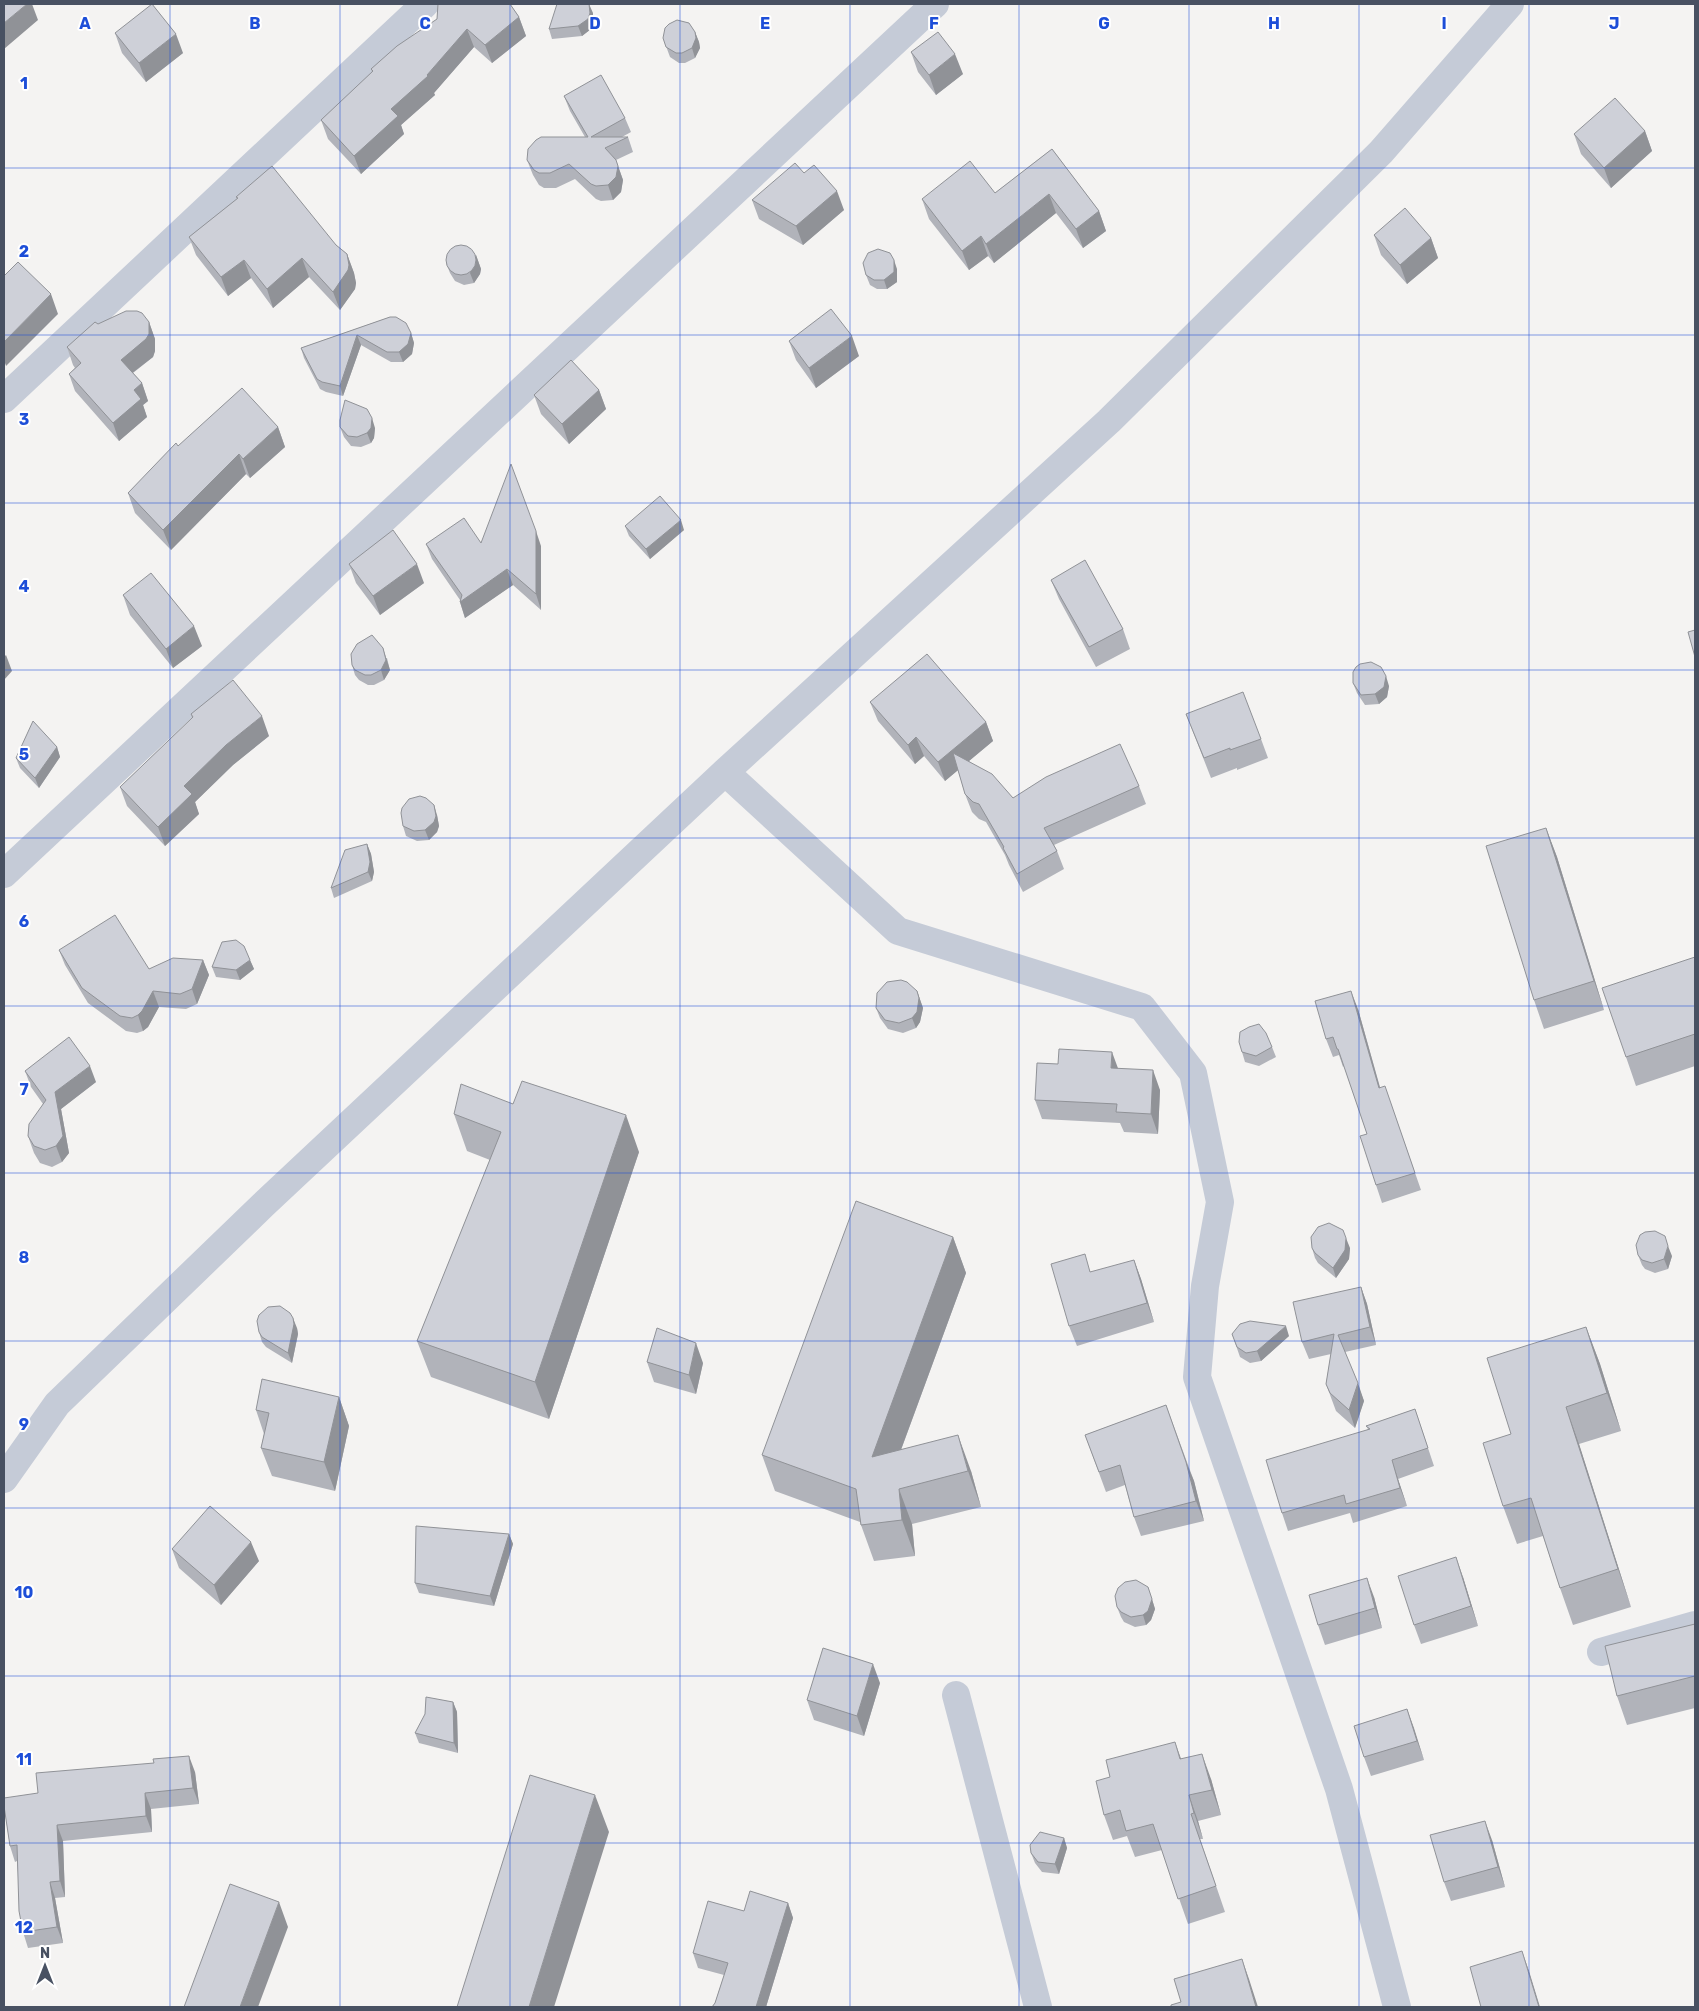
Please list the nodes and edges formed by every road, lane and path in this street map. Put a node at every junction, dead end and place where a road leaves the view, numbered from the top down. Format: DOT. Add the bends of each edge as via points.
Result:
graph roads {
  1 [pos="425,4"];
  2 [pos="935,4"];
  3 [pos="1510,4"];
  4 [pos="4,399"];
  5 [pos="724,772"];
  6 [pos="4,874"];
  7 [pos="4,1479"];
  8 [pos="1695,1625"];
  9 [pos="1601,1652"];
  10 [pos="956,1695"];
  11 [pos="1038,2007"];
  12 [pos="1397,2007"];
  1 -- 4 [label="street"];
  2 -- 6 [label="street"];
  3 -- 5 [label="street" via="1381,152 1109,421"];
  5 -- 7 [label="street" via="263,1205 57,1404"];
  5 -- 12 [label="street" via="898,931 1142,1007 1194,1073 1220,1202 1205,1286 1197,1377 1339,1789"];
  8 -- 9 [label="street"];
  10 -- 11 [label="street"];
}
